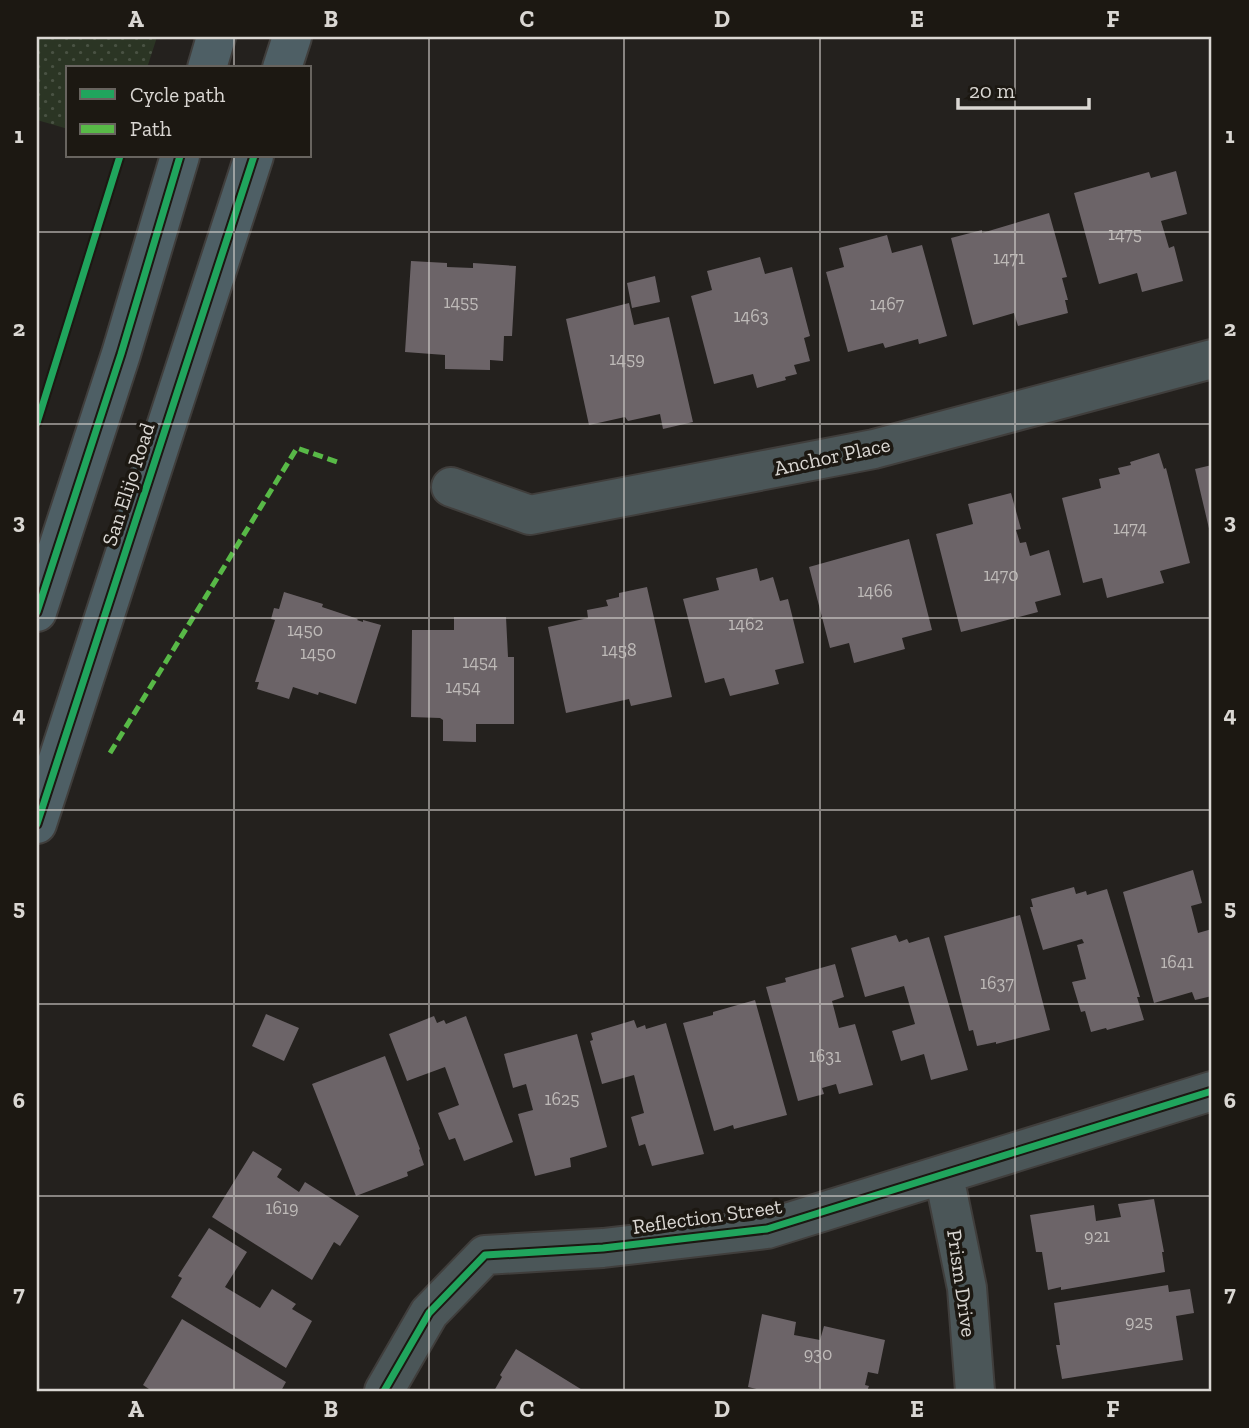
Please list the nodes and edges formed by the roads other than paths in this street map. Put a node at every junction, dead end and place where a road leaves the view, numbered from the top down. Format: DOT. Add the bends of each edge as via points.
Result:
graph roads {
  1 [pos="216,37"];
  2 [pos="292,37"];
  3 [pos="208,66"];
  4 [pos="283,66"];
  5 [pos="179,158"];
  6 [pos="253,158"];
  7 [pos="1212,359"];
  8 [pos="451,487"];
  9 [pos="37,612"];
  10 [pos="37,824"];
  11 [pos="1212,1091"];
  12 [pos="944,1176"];
  13 [pos="384,1391"];
  14 [pos="975,1391"];
  1 -- 3 [label="main road"];
  2 -- 4 [label="main road"];
  5 -- 9 [label="main road"];
  6 -- 10 [label="main road, San Elijo Road"];
  7 -- 8 [label="street, Anchor Place" via="874,449 530,515"];
  11 -- 12 [label="street, Reflection Street"];
  12 -- 13 [label="street, Reflection Street" via="767,1229 603,1248 485,1255 429,1313"];
  12 -- 14 [label="street, Prism Drive" via="967,1287"];
}
